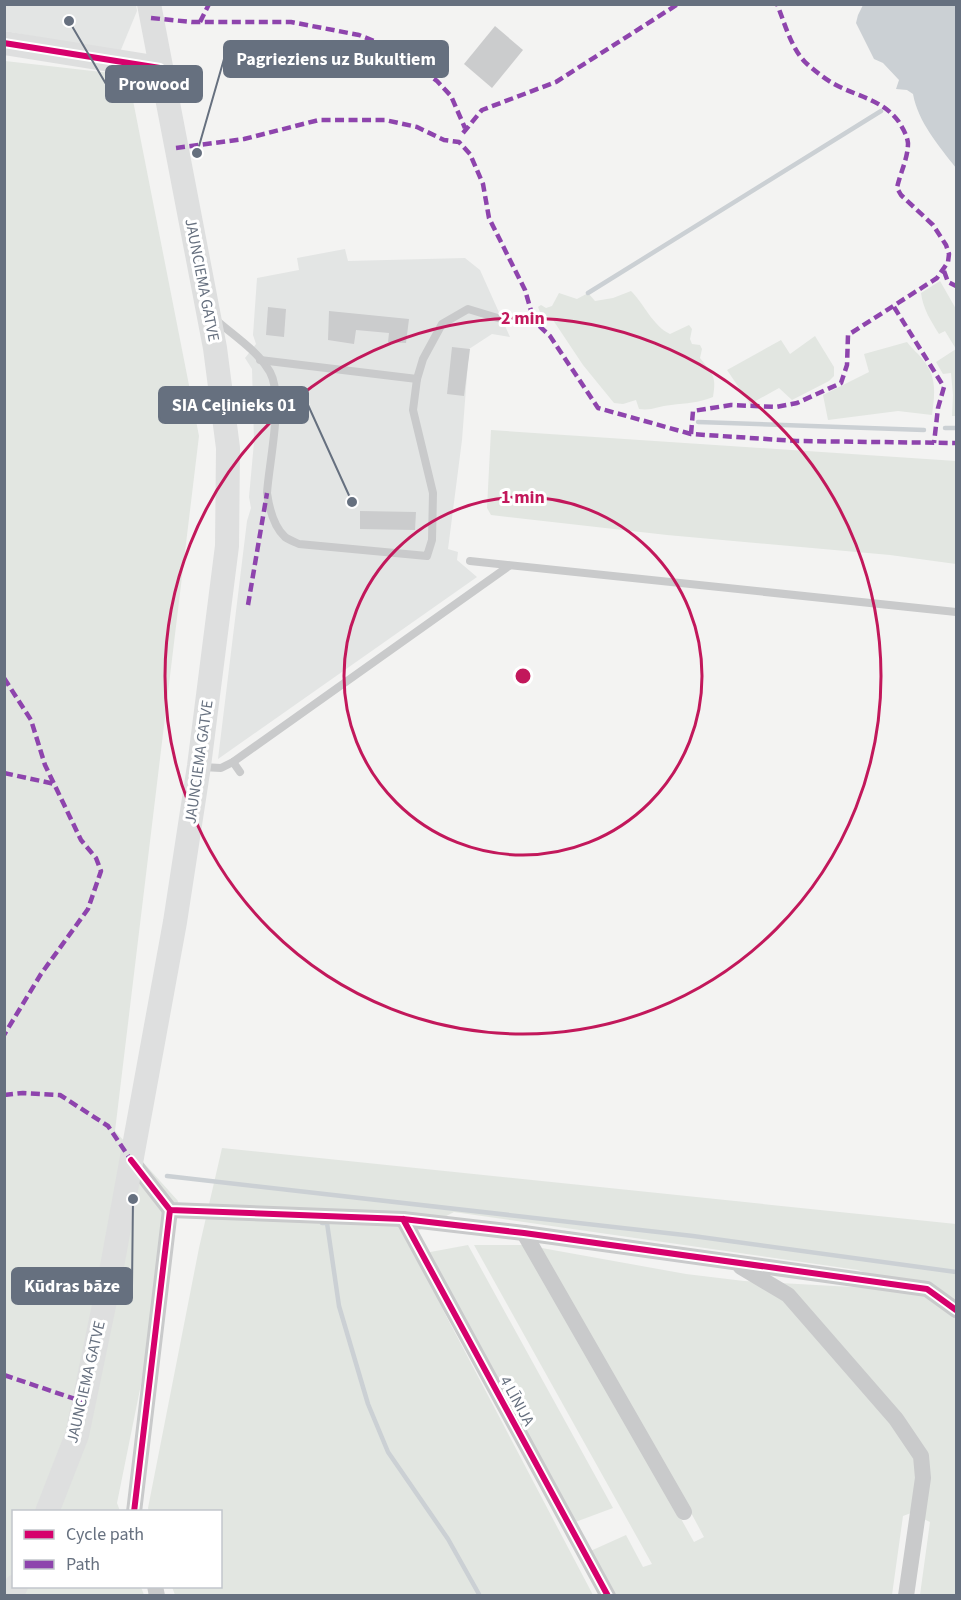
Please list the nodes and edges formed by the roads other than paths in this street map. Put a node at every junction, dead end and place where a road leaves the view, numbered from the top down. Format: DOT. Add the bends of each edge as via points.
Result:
graph roads {
  1 [pos="149,4"];
  2 [pos="4,43"];
  3 [pos="160,68"];
  4 [pos="209,315"];
  5 [pos="501,319"];
  6 [pos="260,360"];
  7 [pos="417,379"];
  8 [pos="470,561"];
  9 [pos="509,566"];
  10 [pos="957,612"];
  11 [pos="233,762"];
  12 [pos="199,766"];
  13 [pos="240,772"];
  14 [pos="131,1160"];
  15 [pos="170,1210"];
  16 [pos="403,1219"];
  17 [pos="524,1233"];
  18 [pos="735,1264"];
  19 [pos="957,1310"];
  20 [pos="48,1510"];
  21 [pos="134,1510"];
  22 [pos="684,1512"];
  23 [pos="608,1596"];
  24 [pos="906,1596"];
  1 -- 3 [label="main road, JAUNCIEMA GATVE"];
  2 -- 3 [label="main road"];
  3 -- 4 [label="main road, JAUNCIEMA GATVE"];
  4 -- 6 [label="lane"];
  4 -- 12 [label="main road, JAUNCIEMA GATVE" via="228,448 227,546"];
  5 -- 7 [label="lane" via="468,309 442,324"];
  6 -- 7 [label="lane"];
  6 -- 7 [label="lane" via="269,370 277,399 267,493 269,508 285,537 298,544 427,556 432,540 433,493 413,410"];
  8 -- 9 [label="lane"];
  9 -- 10 [label="lane"];
  9 -- 11 [label="lane"];
  11 -- 12 [label="lane" via="221,768"];
  11 -- 13 [label="lane"];
  12 -- 14 [label="main road, JAUNCIEMA GATVE"];
  14 -- 15 [label="street"];
  14 -- 20 [label="main road, JAUNCIEMA GATVE" via="77,1435"];
  15 -- 16 [label="street"];
  15 -- 21 [label="street"];
  16 -- 17 [label="street"];
  16 -- 23 [label="street, 4 LĪNIJA"];
  17 -- 18 [label="street"];
  17 -- 22 [label="street"];
  18 -- 19 [label="street" via="927,1289"];
  18 -- 24 [label="street" via="788,1295 896,1419 921,1456 922,1478"];
}
